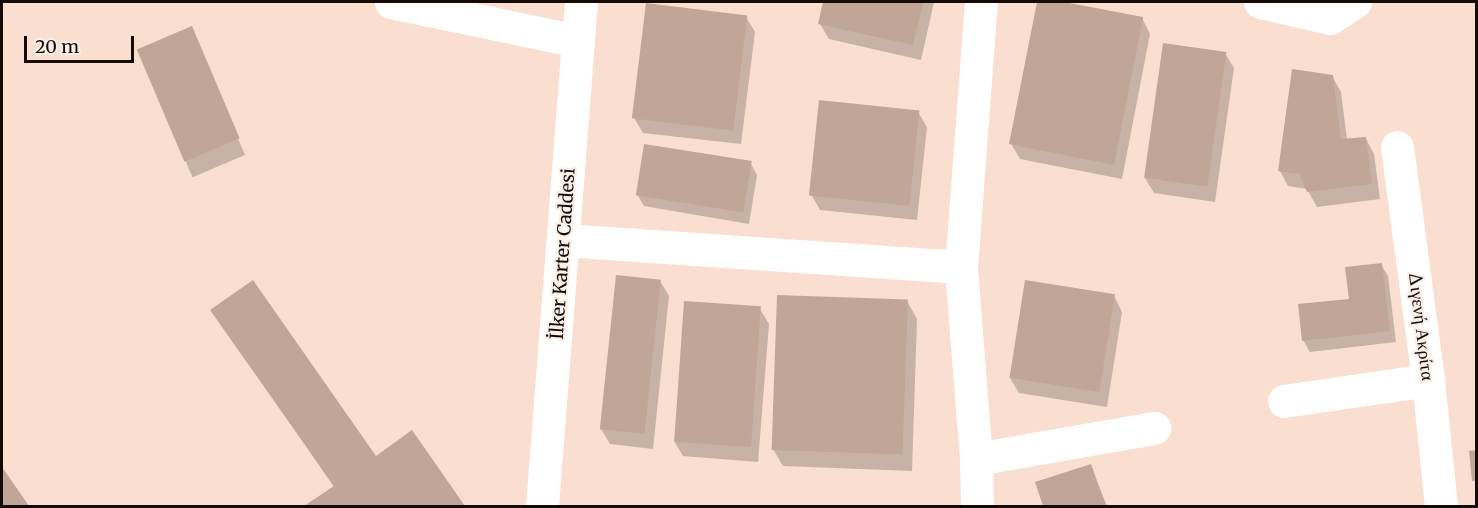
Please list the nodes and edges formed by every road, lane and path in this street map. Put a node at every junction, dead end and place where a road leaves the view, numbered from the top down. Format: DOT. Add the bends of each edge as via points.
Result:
graph roads {
  1 [pos="390,2"];
  2 [pos="581,2"];
  3 [pos="981,2"];
  4 [pos="1260,2"];
  5 [pos="1355,2"];
  6 [pos="578,41"];
  7 [pos="1397,147"];
  8 [pos="564,240"];
  9 [pos="961,267"];
  10 [pos="1428,380"];
  11 [pos="1284,401"];
  12 [pos="1154,428"];
  13 [pos="976,459"];
  14 [pos="542,507"];
  15 [pos="977,507"];
  16 [pos="1441,507"];
  1 -- 6 [label="street"];
  2 -- 6 [label="street, İlker Karter Caddesi"];
  3 -- 9 [label="street"];
  4 -- 5 [label="street" via="1330,18"];
  6 -- 8 [label="street, İlker Karter Caddesi"];
  7 -- 10 [label="street, Διγενή Ακρίτα"];
  8 -- 9 [label="street"];
  8 -- 14 [label="street, İlker Karter Caddesi"];
  9 -- 13 [label="street"];
  10 -- 11 [label="street"];
  10 -- 16 [label="street, Διγενή Ακρίτα"];
  12 -- 13 [label="street"];
  13 -- 15 [label="street"];
}
